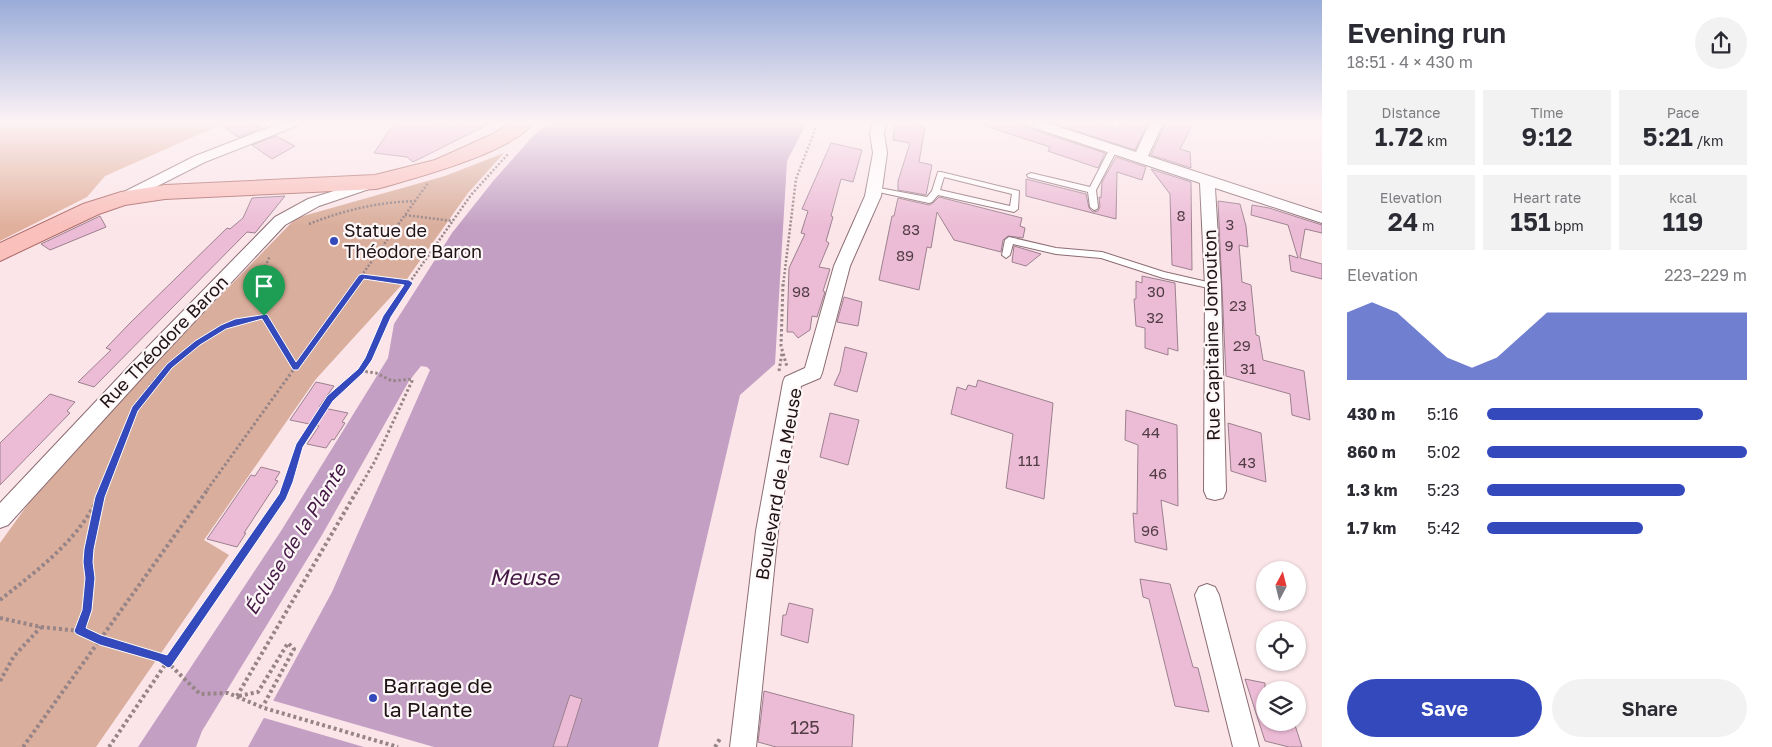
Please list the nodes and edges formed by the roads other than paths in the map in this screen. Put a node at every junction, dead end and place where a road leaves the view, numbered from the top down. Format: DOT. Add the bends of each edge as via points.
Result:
graph roads {
  1 [pos="208,157"];
  2 [pos="458,157"];
  3 [pos="879,157"];
  4 [pos="1109,157"];
  5 [pos="1140,157"];
  6 [pos="1031,175"];
  7 [pos="1207,180"];
  8 [pos="376,182"];
  9 [pos="874,189"];
  10 [pos="1092,190"];
  11 [pos="936,192"];
  12 [pos="121,199"];
  13 [pos="1094,207"];
  14 [pos="1322,218"];
  15 [pos="0,253"];
  16 [pos="1006,255"];
  17 [pos="1213,286"];
  18 [pos="1215,491"];
  19 [pos="0,518"];
  20 [pos="1207,594"];
  21 [pos="743,747"];
  22 [pos="1246,747"];
  1 -- 12 [label="street"];
  2 -- 8 [label="main road"];
  3 -- 9 [label="street, Boulevard de la Meuse"];
  4 -- 10 [label="lane"];
  5 -- 7 [label="street"];
  6 -- 10 [label="lane"];
  7 -- 14 [label="street"];
  7 -- 17 [label="street, Rue Capitaine Jomouton"];
  8 -- 12 [label="main road" via="165,192"];
  8 -- 19 [label="street, Rue Théodore Baron" via="308,206 280,221"];
  9 -- 11 [label="lane" via="929,200"];
  9 -- 21 [label="street, Boulevard de la Meuse" via="842,266 813,373 792,382 767,531"];
  10 -- 13 [label="lane"];
  11 -- 11 [label="lane" via="1014,209 1016,193 941,174"];
  12 -- 15 [label="main road" via="83,213"];
  16 -- 17 [label="lane" via="1010,240 1056,251 1102,255 1163,275"];
  17 -- 18 [label="street, Rue Capitaine Jomouton"];
  20 -- 22 [label="street"];
}
